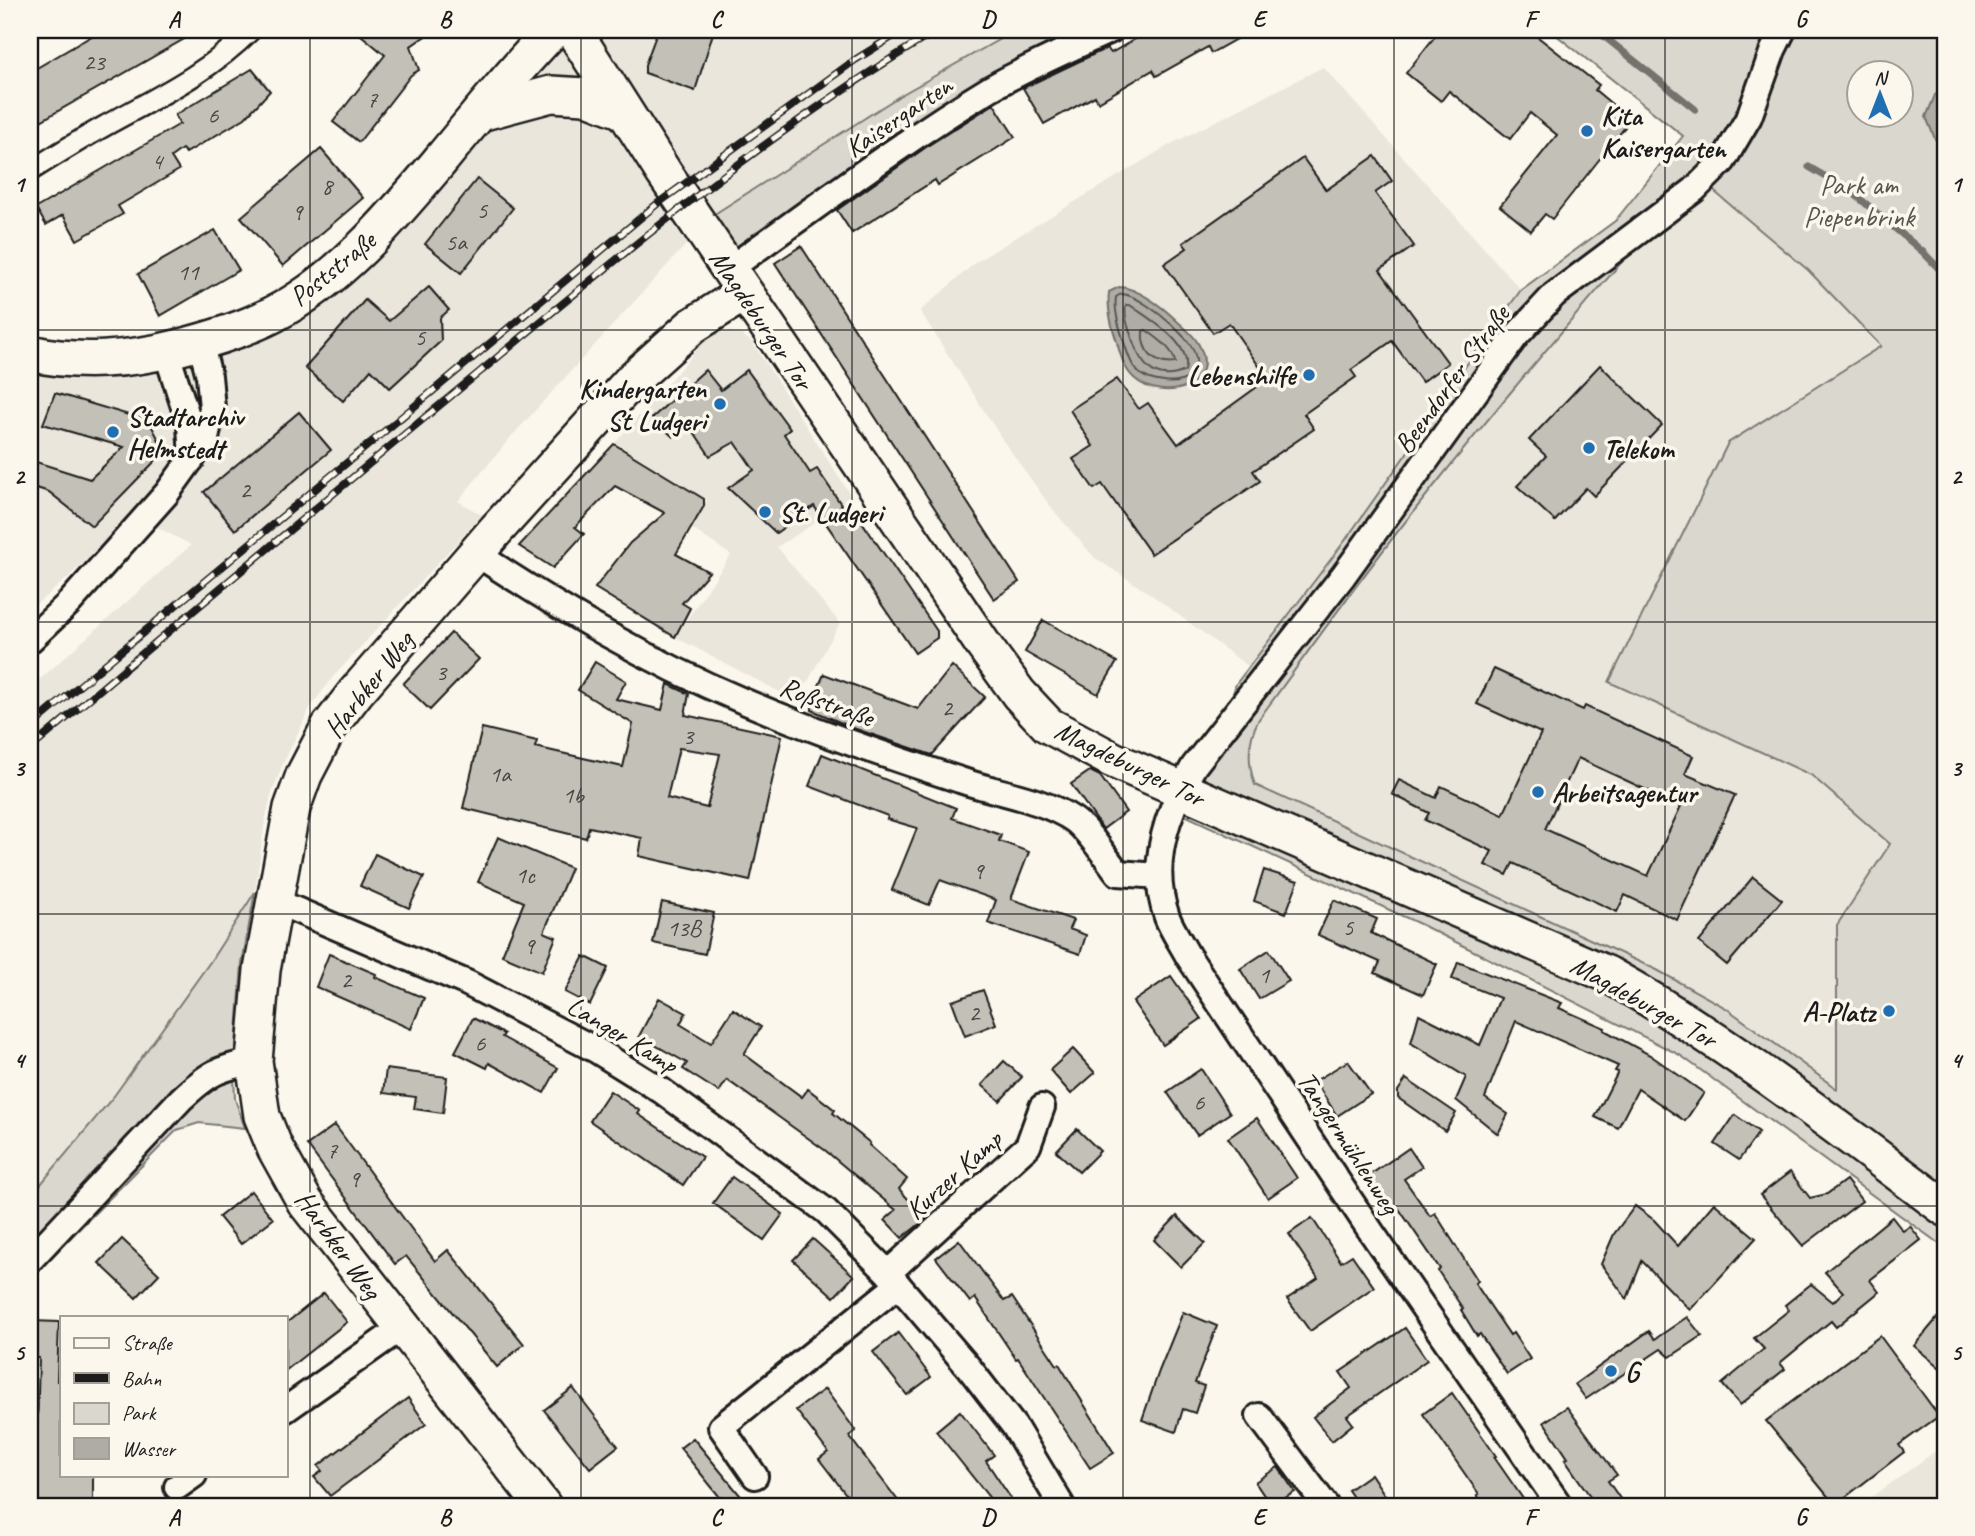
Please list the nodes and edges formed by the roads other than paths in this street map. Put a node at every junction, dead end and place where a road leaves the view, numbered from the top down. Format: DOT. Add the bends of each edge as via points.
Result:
graph roads {
  1 [pos="251,30"];
  2 [pos="553,30"];
  3 [pos="573,30"];
  4 [pos="1111,30"];
  5 [pos="1783,30"];
  6 [pos="623,111"];
  7 [pos="480,113"];
  8 [pos="30,171"];
  9 [pos="736,281"];
  10 [pos="200,342"];
  11 [pos="166,351"];
  12 [pos="30,353"];
  13 [pos="192,459"];
  14 [pos="477,554"];
  15 [pos="30,640"];
  16 [pos="1180,789"];
  17 [pos="1158,876"];
  18 [pos="275,901"];
  19 [pos="254,1061"];
  20 [pos="1042,1107"];
  21 [pos="1945,1208"];
  22 [pos="30,1260"];
  23 [pos="893,1279"];
  24 [pos="401,1328"];
  25 [pos="287,1409"];
  26 [pos="1259,1416"];
  27 [pos="755,1476"];
  28 [pos="543,1506"];
  29 [pos="1062,1506"];
  30 [pos="1326,1506"];
  31 [pos="1560,1506"];
  1 -- 8 [label="street" via="185,83"];
  2 -- 7 [label="main road, Poststraße"];
  3 -- 6 [label="main road, Magdeburger Tor"];
  4 -- 9 [label="street, Kaisergarten" via="992,88 894,152"];
  5 -- 16 [label="street, Beendorfer Straße" via="1748,117 1723,161 1693,190 1554,295 1516,336 1343,576"];
  6 -- 7 [label="main road" via="586,96 551,94"];
  6 -- 9 [label="main road, Magdeburger Tor"];
  7 -- 10 [label="main road, Poststraße" via="402,206 332,274 273,314"];
  9 -- 14 [label="main road, Harbker Weg" via="633,379"];
  9 -- 16 [label="main road, Magdeburger Tor" via="1019,694 1048,724 1075,741"];
  10 -- 11 [label="main road, Poststraße"];
  10 -- 13 [label="street" via="212,408 206,439"];
  11 -- 12 [label="main road, Poststraße" via="99,358"];
  11 -- 13 [label="street" via="190,425"];
  13 -- 15 [label="street" via="70,602"];
  14 -- 17 [label="street, Roßstraße" via="651,659 740,700 948,776 1056,809 1077,822 1118,873"];
  14 -- 18 [label="main road, Harbker Weg" via="329,727 292,808"];
  16 -- 17 [label="street, Tangermühlenweg" via="1160,849"];
  16 -- 21 [label="main road, Magdeburger Tor" via="1607,974 1715,1039"];
  17 -- 31 [label="street, Tangermühlenweg" via="1167,919 1188,956"];
  18 -- 19 [label="main road, Harbker Weg" via="262,970"];
  18 -- 23 [label="street, Langer Kamp" via="467,984 607,1057 662,1091 827,1211"];
  19 -- 22 [label="street" via="206,1076 189,1091"];
  19 -- 24 [label="main road, Harbker Weg" via="262,1116 281,1159 305,1202"];
  20 -- 23 [label="street, Kurzer Kamp" via="1028,1146"];
  23 -- 27 [label="street" via="721,1427"];
  23 -- 29 [label="street, Langer Kamp" via="1014,1426"];
  24 -- 25 [label="street, Harbker Weg"];
  24 -- 28 [label="main road, Harbker Weg"];
  26 -- 30 [label="street"];
}
